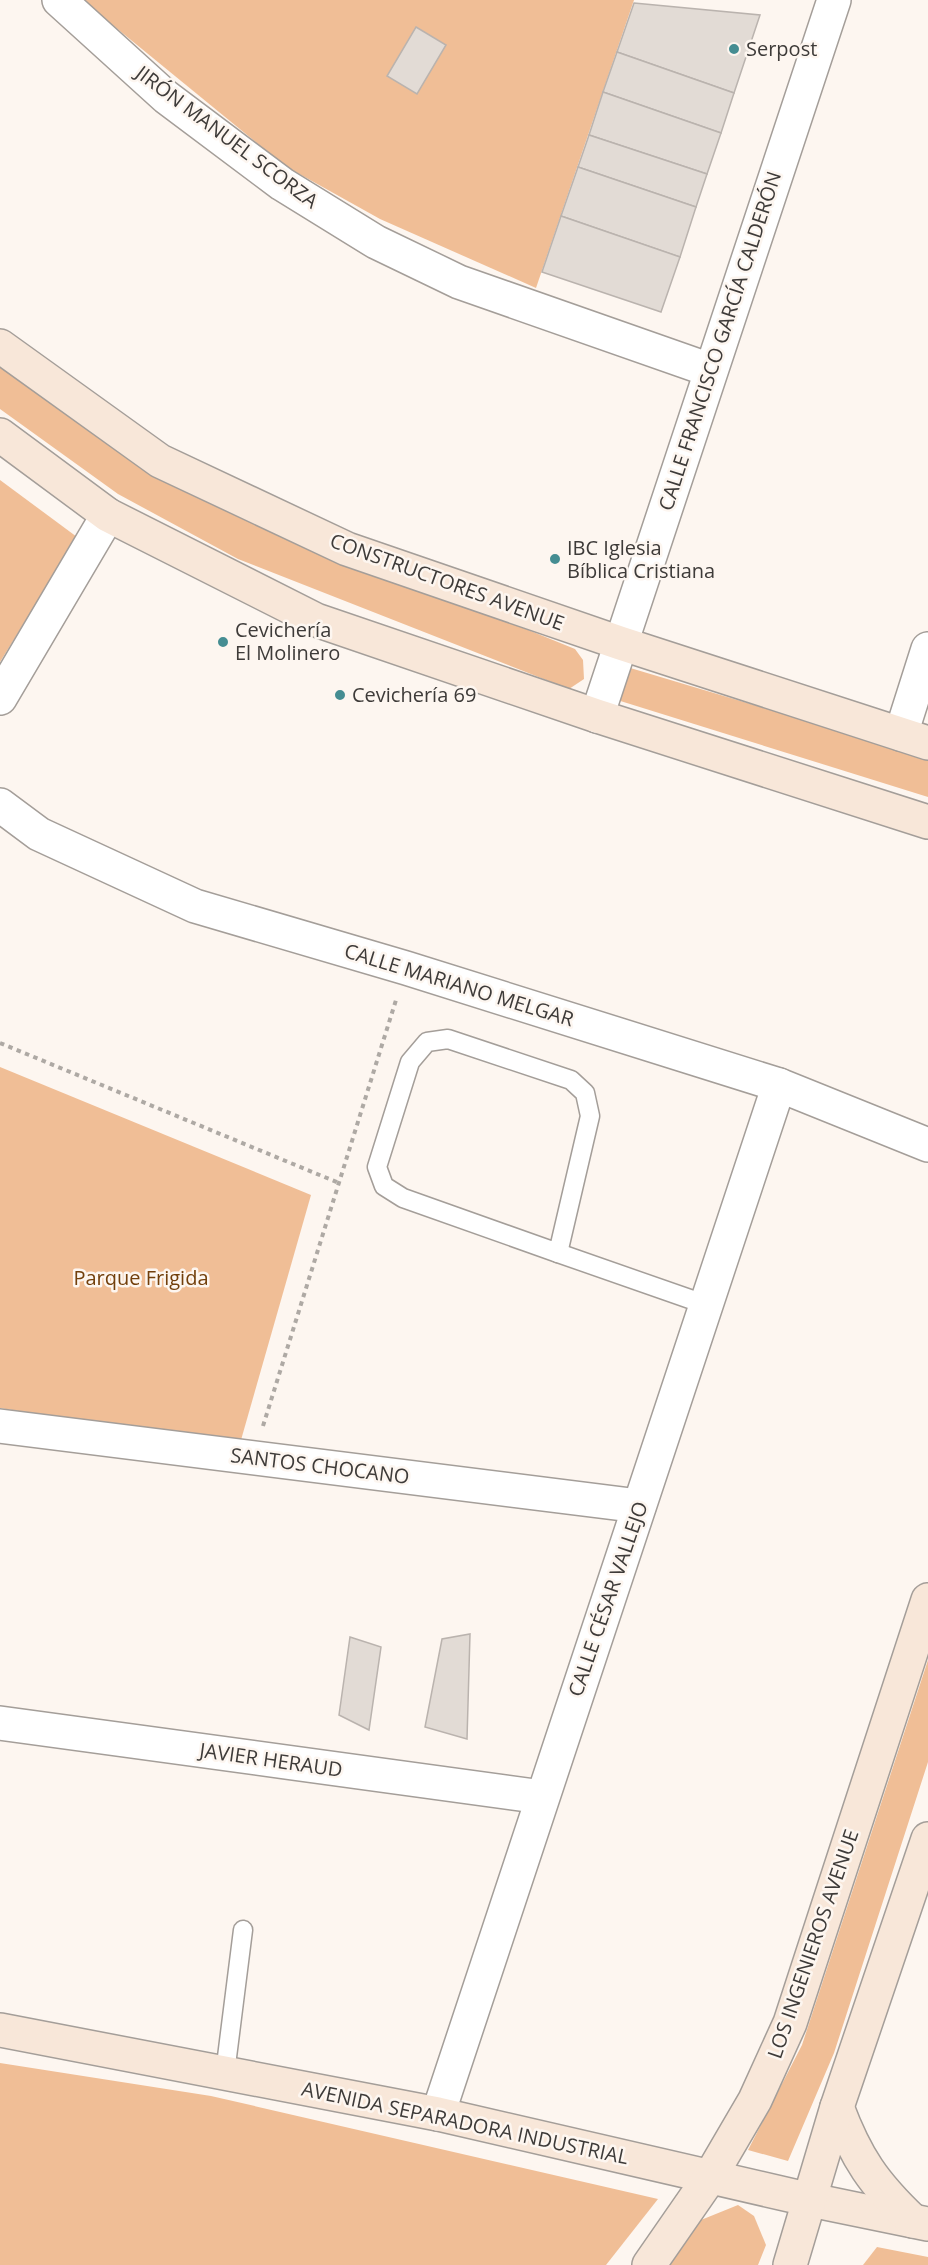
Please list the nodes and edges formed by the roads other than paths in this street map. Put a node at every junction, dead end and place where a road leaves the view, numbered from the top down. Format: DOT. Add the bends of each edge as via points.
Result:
graph roads {
  1 [pos="59,0"];
  2 [pos="834,0"];
  3 [pos="0,346"];
  4 [pos="710,370"];
  5 [pos="0,435"];
  6 [pos="108,515"];
  7 [pos="621,644"];
  8 [pos="928,649"];
  9 [pos="0,698"];
  10 [pos="597,716"];
  11 [pos="914,739"];
  12 [pos="0,805"];
  13 [pos="928,822"];
  14 [pos="779,1085"];
  15 [pos="928,1145"];
  16 [pos="558,1253"];
  17 [pos="706,1305"];
  18 [pos="0,1426"];
  19 [pos="639,1506"];
  20 [pos="928,1600"];
  21 [pos="0,1723"];
  22 [pos="542,1797"];
  23 [pos="928,1839"];
  24 [pos="243,1930"];
  25 [pos="0,2030"];
  26 [pos="225,2073"];
  27 [pos="837,2107"];
  28 [pos="438,2114"];
  29 [pos="710,2176"];
  30 [pos="811,2200"];
  31 [pos="920,2223"];
  32 [pos="649,2265"];
  33 [pos="790,2265"];
  1 -- 4 [label="street, JIRÓN MANUEL SCORZA" via="166,97 282,184 376,242 459,282"];
  2 -- 4 [label="street, CALLE FRANCISCO GARCÍA CALDERÓN"];
  3 -- 7 [label="street, CONSTRUCTORES AVENUE" via="160,461 347,549"];
  4 -- 7 [label="street, CALLE FRANCISCO GARCÍA CALDERÓN"];
  5 -- 6 [label="street"];
  6 -- 9 [label="street"];
  6 -- 10 [label="street" via="316,620"];
  7 -- 10 [label="street, CALLE FRANCISCO GARCÍA CALDERÓN"];
  7 -- 11 [label="street, CONSTRUCTORES AVENUE"];
  8 -- 11 [label="street"];
  10 -- 13 [label="street"];
  12 -- 14 [label="street, CALLE MARIANO MELGAR" via="39,834 195,906"];
  14 -- 15 [label="street, CALLE MARIANO MELGAR"];
  14 -- 17 [label="street, CALLE CÉSAR VALLEJO"];
  16 -- 16 [label="lane" via="403,1198 384,1186 377,1167 410,1062 428,1042 448,1039 571,1080 585,1093 590,1116"];
  16 -- 17 [label="lane"];
  17 -- 19 [label="street, CALLE CÉSAR VALLEJO"];
  18 -- 19 [label="street, SANTOS CHOCANO"];
  19 -- 22 [label="street, CALLE CÉSAR VALLEJO"];
  20 -- 29 [label="street, LOS INGENIEROS AVENUE" via="790,2023 755,2100"];
  21 -- 22 [label="street, JAVIER HERAUD"];
  22 -- 28 [label="street, CALLE CÉSAR VALLEJO"];
  23 -- 27 [label="street"];
  24 -- 26 [label="lane"];
  25 -- 26 [label="street, AVENIDA SEPARADORA INDUSTRIAL"];
  26 -- 28 [label="street, AVENIDA SEPARADORA INDUSTRIAL"];
  27 -- 30 [label="street"];
  27 -- 31 [label="street" via="866,2170 887,2197"];
  28 -- 29 [label="street, AVENIDA SEPARADORA INDUSTRIAL"];
  29 -- 30 [label="street, AVENIDA SEPARADORA INDUSTRIAL"];
  29 -- 32 [label="street, LOS INGENIEROS AVENUE"];
  30 -- 31 [label="street, AVENIDA SEPARADORA INDUSTRIAL"];
  30 -- 33 [label="street"];
}
